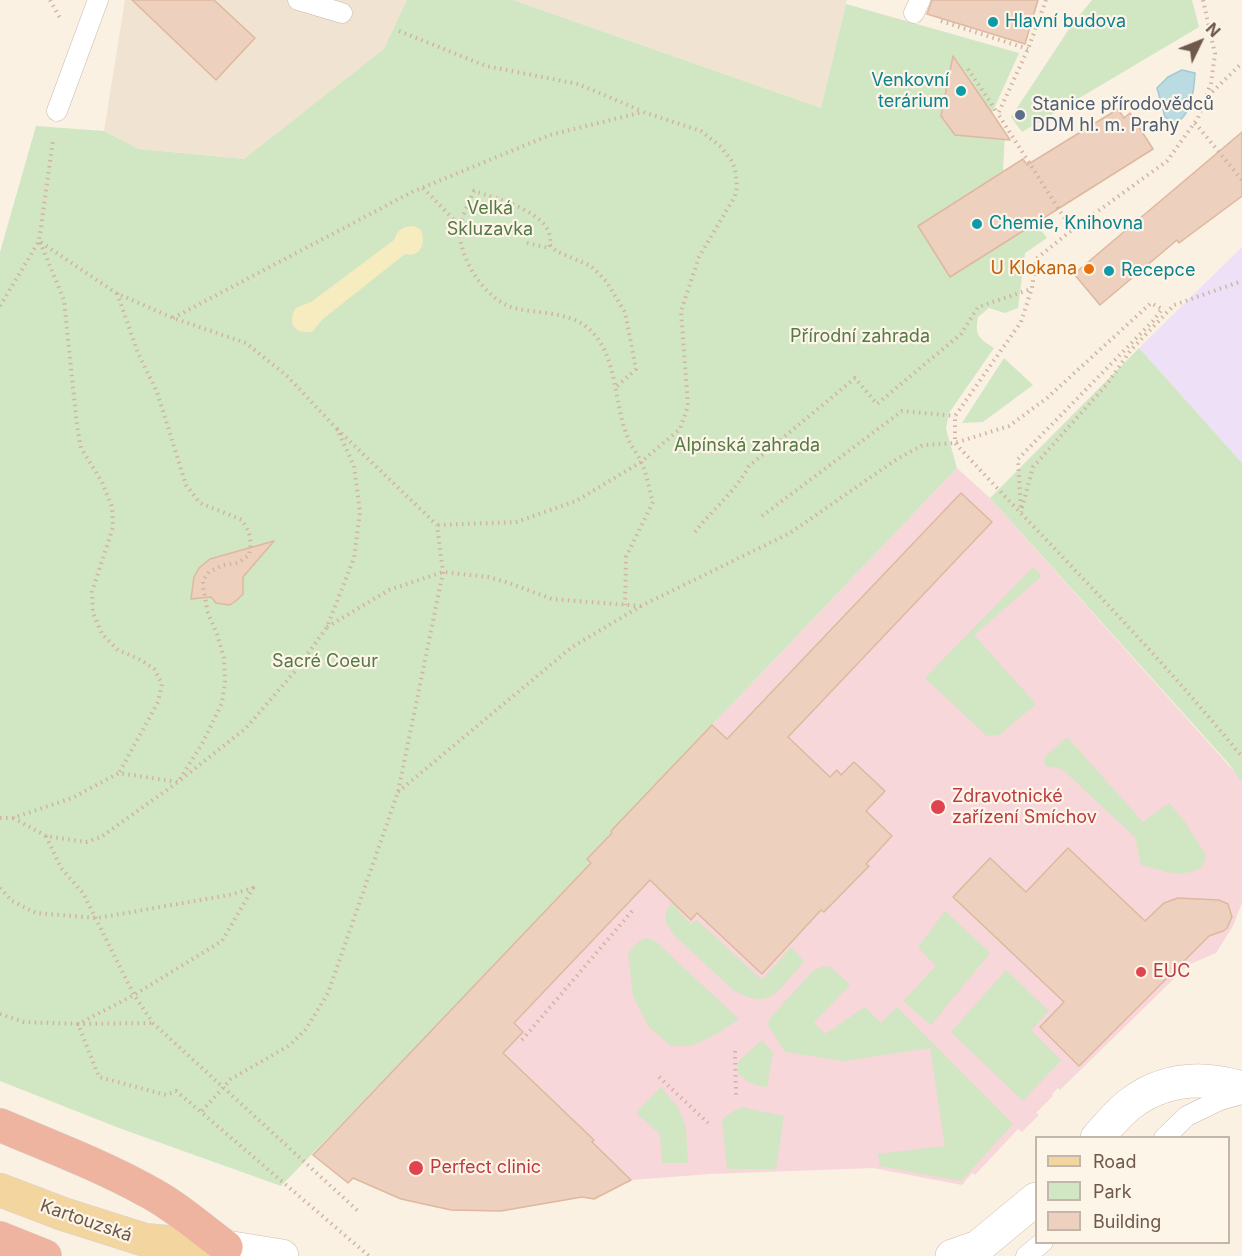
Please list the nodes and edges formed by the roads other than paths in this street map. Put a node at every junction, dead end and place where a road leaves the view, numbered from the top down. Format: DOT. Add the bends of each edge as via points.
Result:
graph roads {
  1 [pos="98,0"];
  2 [pos="298,0"];
  3 [pos="342,13"];
  4 [pos="57,111"];
  5 [pos="1242,1088"];
  6 [pos="1242,1094"];
  7 [pos="0,1125"];
  8 [pos="1098,1136"];
  9 [pos="1165,1136"];
  10 [pos="0,1190"];
  11 [pos="1035,1200"];
  12 [pos="0,1238"];
  13 [pos="1041,1244"];
  14 [pos="223,1253"];
  15 [pos="45,1256"];
  16 [pos="282,1256"];
  17 [pos="952,1256"];
  18 [pos="1026,1256"];
  1 -- 4 [label="lane"];
  2 -- 3 [label="lane"];
  5 -- 8 [label="main road" via="1205,1080 1165,1085 1128,1105"];
  6 -- 9 [label="lane" via="1187,1116"];
  7 -- 14 [label="highway" via="149,1191 173,1207"];
  10 -- 14 [label="main road, Kartouzská" via="63,1215 145,1240"];
  11 -- 17 [label="main road" via="978,1247"];
  12 -- 15 [label="highway"];
  13 -- 18 [label="lane"];
  14 -- 16 [label="main road, Kartouzská"];
}
